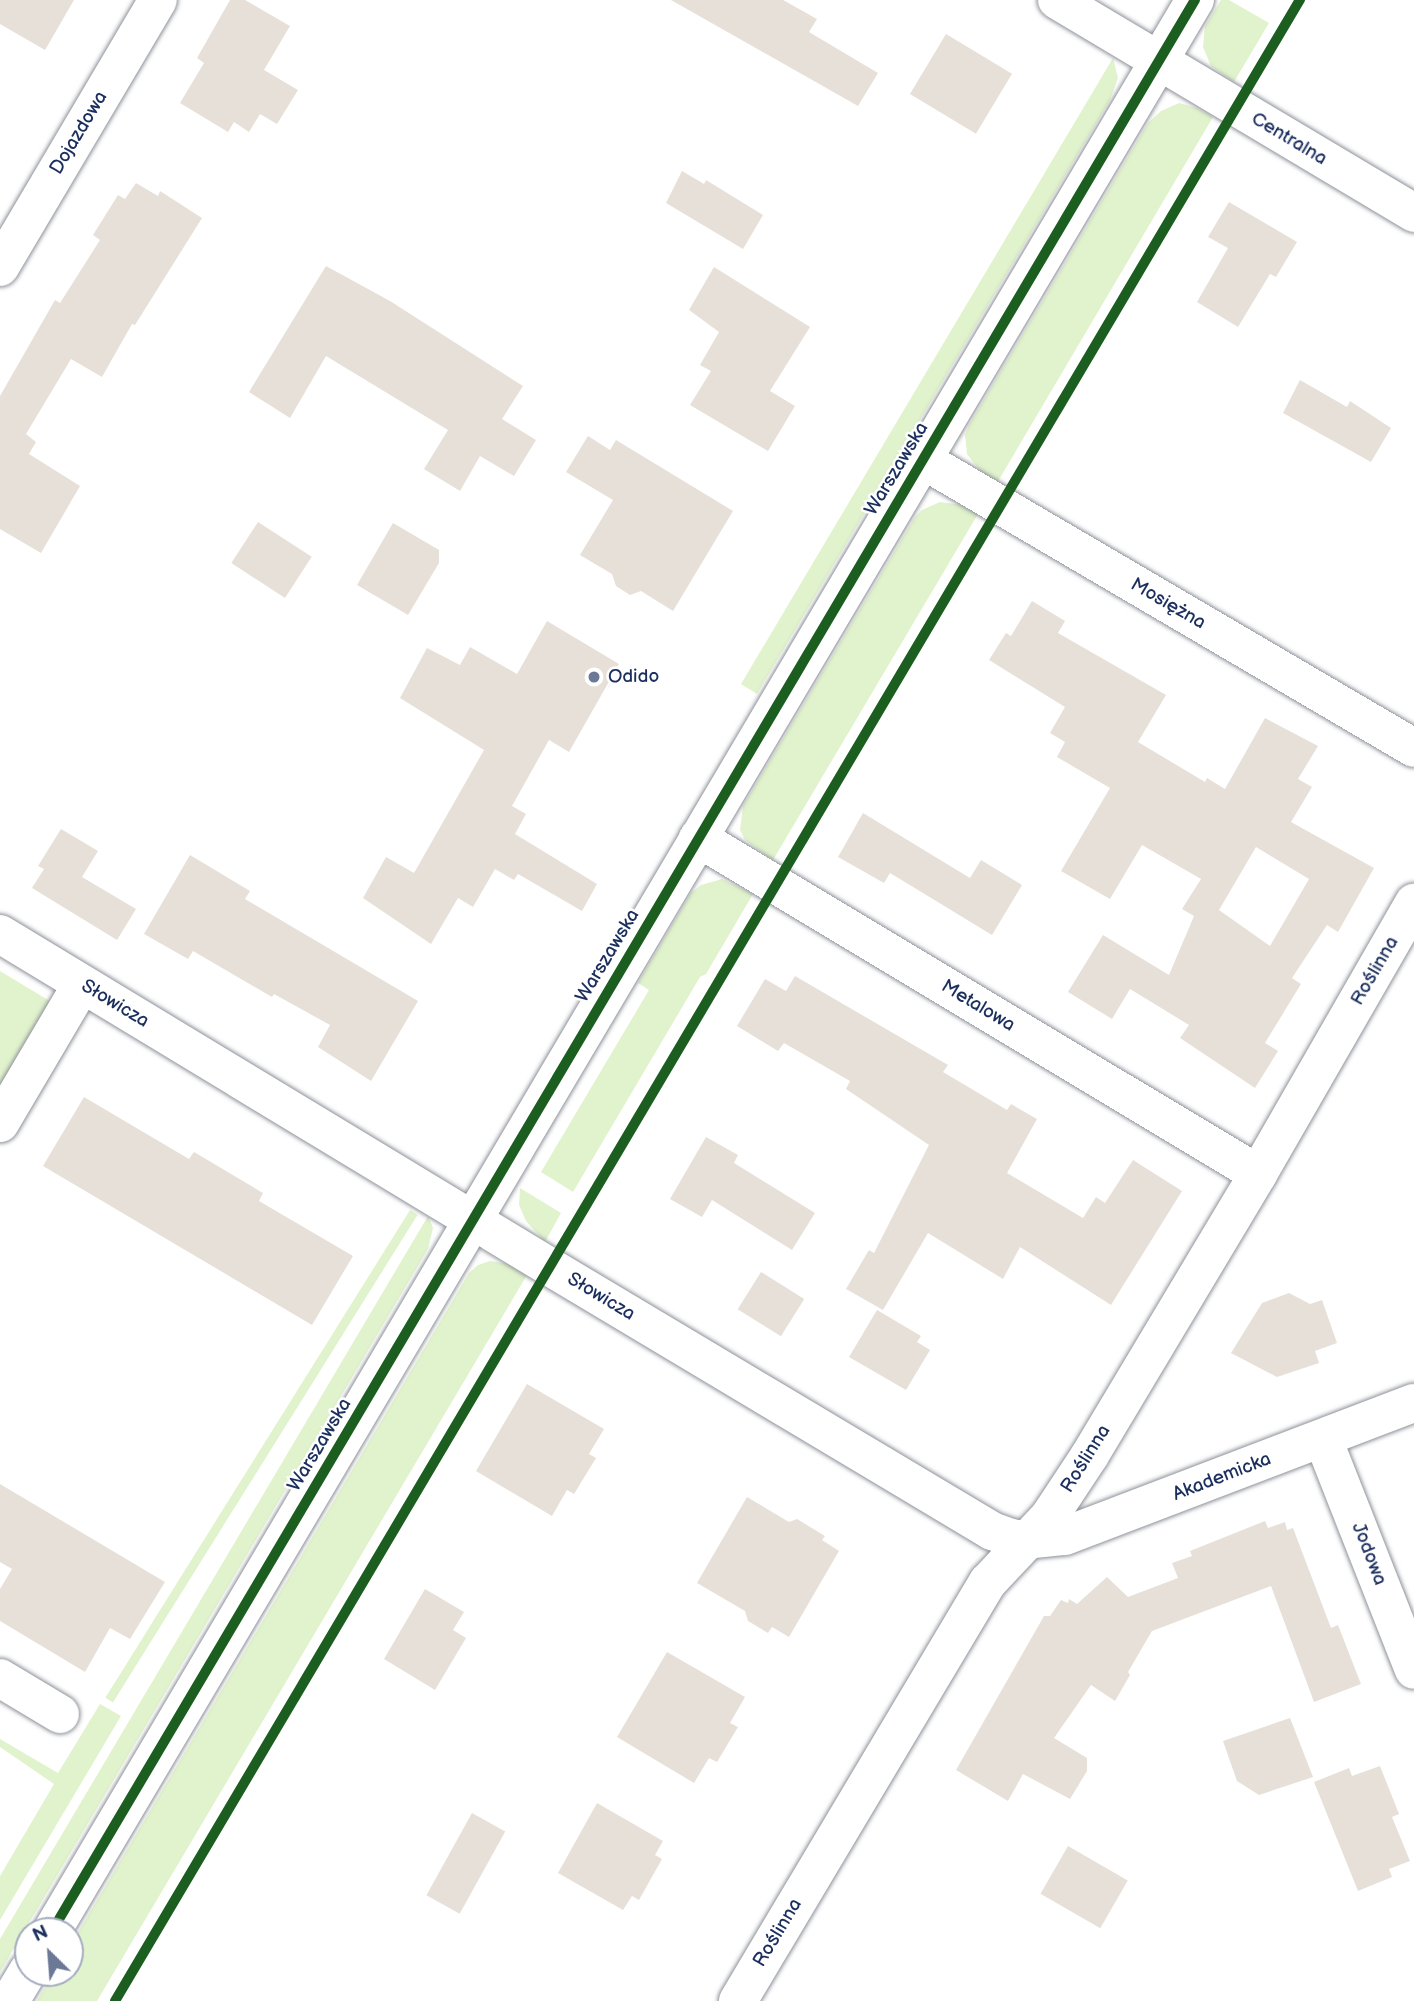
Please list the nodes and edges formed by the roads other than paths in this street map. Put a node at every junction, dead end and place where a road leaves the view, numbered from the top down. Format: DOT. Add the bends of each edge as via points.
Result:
graph roads {
  1 [pos="158,0"];
  2 [pos="1057,0"];
  3 [pos="1195,0"];
  4 [pos="1159,61"];
  5 [pos="1414,213"];
  6 [pos="0,267"];
  7 [pos="923,460"];
  8 [pos="1414,748"];
  9 [pos="698,838"];
  10 [pos="1414,903"];
  11 [pos="0,934"];
  12 [pos="82,984"];
  13 [pos="0,1123"];
  14 [pos="1258,1174"];
  15 [pos="473,1219"];
  16 [pos="1414,1403"];
  17 [pos="1323,1439"];
  18 [pos="1026,1540"];
  19 [pos="1414,1670"];
  20 [pos="0,1678"];
  21 [pos="60,1714"];
  22 [pos="60,1917"];
  23 [pos="738,2001"];
  1 -- 6 [label="street, Dojazdowa"];
  2 -- 4 [label="street, Centralna"];
  3 -- 4 [label="street, Warszawska"];
  4 -- 5 [label="street, Centralna"];
  4 -- 7 [label="street, Warszawska"];
  7 -- 8 [label="street, Mosiężna"];
  7 -- 9 [label="street, Warszawska"];
  9 -- 14 [label="street, Metalowa"];
  9 -- 15 [label="street, Warszawska"];
  10 -- 14 [label="street, Roślinna"];
  11 -- 12 [label="street, Słowicza"];
  12 -- 13 [label="street"];
  12 -- 15 [label="street, Słowicza"];
  14 -- 18 [label="street, Roślinna" via="1090,1455 1049,1517"];
  15 -- 18 [label="street, Słowicza" via="992,1531"];
  15 -- 22 [label="street, Warszawska"];
  16 -- 17 [label="street, Akademicka"];
  17 -- 18 [label="street, Akademicka" via="1065,1536"];
  17 -- 19 [label="street, Jodowa"];
  18 -- 23 [label="street, Roślinna" via="988,1582"];
  20 -- 21 [label="street"];
}
